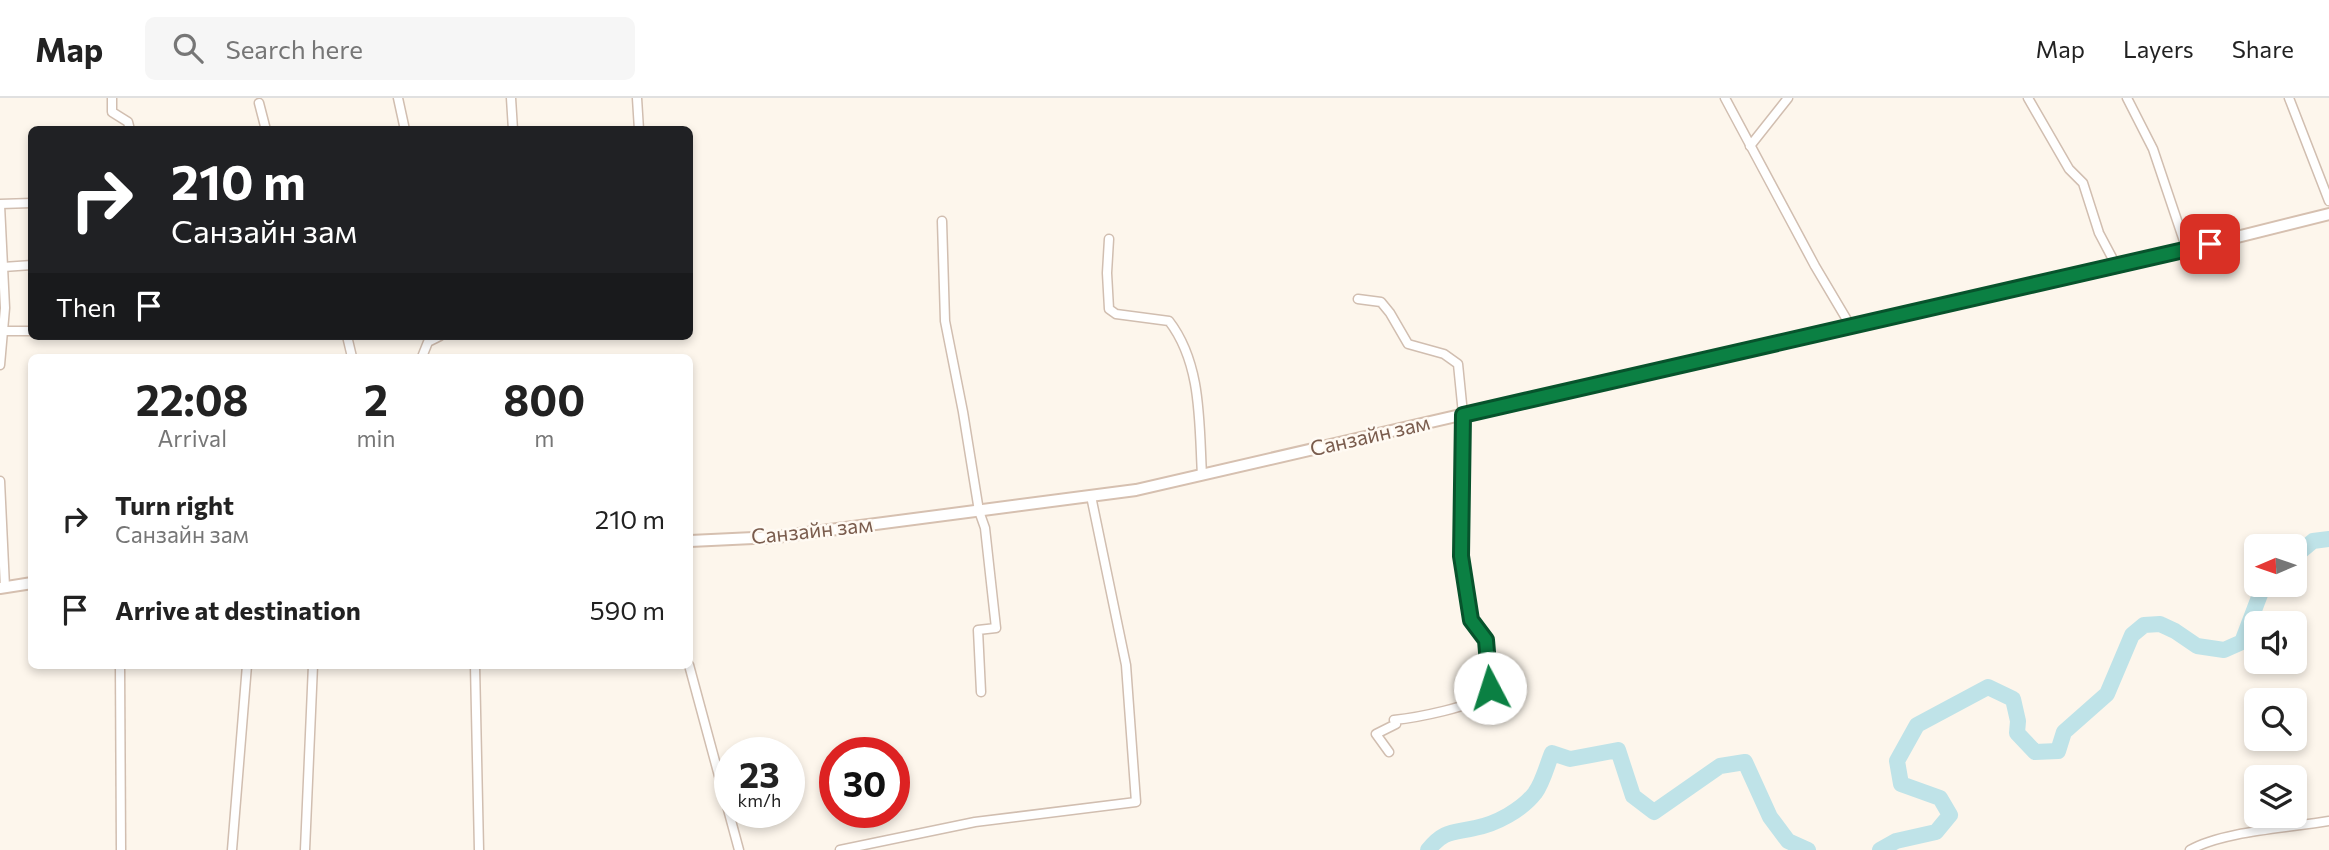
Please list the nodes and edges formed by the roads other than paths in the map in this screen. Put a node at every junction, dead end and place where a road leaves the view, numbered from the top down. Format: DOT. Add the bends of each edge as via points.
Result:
graph roads {
  1 [pos="112,98"];
  2 [pos="398,98"];
  3 [pos="511,98"];
  4 [pos="637,98"];
  5 [pos="1725,98"];
  6 [pos="1788,98"];
  7 [pos="2028,98"];
  8 [pos="2127,98"];
  9 [pos="2290,98"];
  10 [pos="259,103"];
  11 [pos="129,126"];
  12 [pos="265,126"];
  13 [pos="404,126"];
  14 [pos="513,126"];
  15 [pos="639,126"];
  16 [pos="1750,146"];
  17 [pos="2329,201"];
  18 [pos="28,203"];
  19 [pos="0,204"];
  20 [pos="2329,214"];
  21 [pos="942,221"];
  22 [pos="1109,239"];
  23 [pos="2187,250"];
  24 [pos="28,265"];
  25 [pos="3,267"];
  26 [pos="2118,267"];
  27 [pos="1358,299"];
  28 [pos="1850,326"];
  29 [pos="28,332"];
  30 [pos="2,337"];
  31 [pos="0,365"];
  32 [pos="1463,415"];
  33 [pos="1202,475"];
  34 [pos="0,481"];
  35 [pos="1091,496"];
  36 [pos="979,511"];
  37 [pos="693,541"];
  38 [pos="28,584"];
  39 [pos="3,588"];
  40 [pos="120,669"];
  41 [pos="247,669"];
  42 [pos="313,669"];
  43 [pos="475,669"];
  44 [pos="690,669"];
  45 [pos="981,692"];
  46 [pos="1390,752"];
  47 [pos="2329,821"];
  48 [pos="121,850"];
  49 [pos="232,850"];
  50 [pos="305,850"];
  51 [pos="479,850"];
  52 [pos="739,850"];
  53 [pos="839,850"];
  54 [pos="2190,850"];
  1 -- 11 [label="street" via="112,112"];
  2 -- 13 [label="street"];
  3 -- 14 [label="street"];
  4 -- 15 [label="street"];
  5 -- 16 [label="street"];
  6 -- 16 [label="street"];
  7 -- 26 [label="street" via="2069,169 2083,183 2099,233"];
  8 -- 23 [label="street" via="2153,149"];
  9 -- 17 [label="street"];
  10 -- 12 [label="street"];
  16 -- 28 [label="street"];
  18 -- 19 [label="street"];
  19 -- 25 [label="street"];
  20 -- 23 [label="main road, Санзайн зам"];
  21 -- 36 [label="street" via="945,321"];
  22 -- 33 [label="street" via="1109,309 1116,314 1168,321 1187,354 1197,391"];
  23 -- 26 [label="main road, Санзайн зам"];
  24 -- 25 [label="street"];
  25 -- 30 [label="street"];
  26 -- 28 [label="main road, Санзайн зам"];
  27 -- 32 [label="street" via="1381,302 1408,344 1444,354 1458,364"];
  28 -- 32 [label="main road, Санзайн зам"];
  29 -- 30 [label="street"];
  30 -- 31 [label="street"];
  32 -- 33 [label="main road, Санзайн зам"];
  32 -- 46 [label="street" via="1461,556 1471,620 1486,640 1490,688 1486,695 1466,704 1394,720 1396,724 1376,734"];
  33 -- 35 [label="main road, Санзайн зам"];
  34 -- 39 [label="street"];
  35 -- 36 [label="main road, Санзайн зам"];
  35 -- 53 [label="street" via="1126,665 1136,802 975,822"];
  36 -- 37 [label="main road, Санзайн зам" via="776,537"];
  36 -- 45 [label="street" via="996,628 978,630"];
  38 -- 39 [label="main road"];
  40 -- 48 [label="street"];
  41 -- 49 [label="street"];
  42 -- 50 [label="street"];
  43 -- 51 [label="street"];
  44 -- 52 [label="street"];
  47 -- 54 [label="street" via="2223,837"];
}
